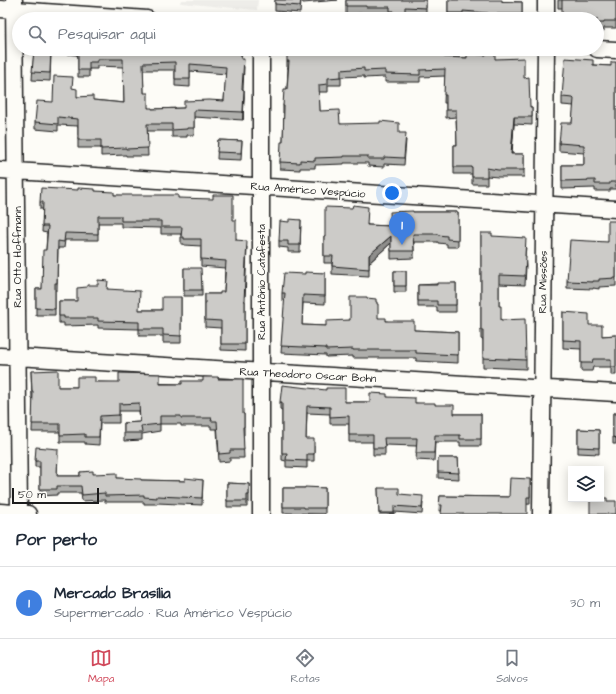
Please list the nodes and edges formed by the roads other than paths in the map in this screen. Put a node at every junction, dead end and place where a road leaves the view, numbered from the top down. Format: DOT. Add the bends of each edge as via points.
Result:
graph roads {
  1 [pos="546,0"];
  2 [pos="10,7"];
  3 [pos="68,12"];
  4 [pos="546,12"];
  5 [pos="604,49"];
  6 [pos="616,50"];
  7 [pos="261,56"];
  8 [pos="546,56"];
  9 [pos="0,170"];
  10 [pos="16,171"];
  11 [pos="261,187"];
  12 [pos="544,205"];
  13 [pos="616,209"];
  14 [pos="0,356"];
  15 [pos="17,358"];
  16 [pos="261,372"];
  17 [pos="542,389"];
  18 [pos="616,393"];
  19 [pos="0,512"];
  20 [pos="22,514"];
  21 [pos="261,514"];
  22 [pos="541,514"];
  1 -- 4 [label="street"];
  2 -- 3 [label="street"];
  2 -- 10 [label="street, Rua Otto Hoffmann"];
  5 -- 6 [label="street"];
  7 -- 11 [label="street, Rua Antônio Catafesta"];
  8 -- 12 [label="street, Rua Missões"];
  9 -- 10 [label="street, Rua Américo Vespúcio"];
  10 -- 11 [label="street, Rua Américo Vespúcio"];
  10 -- 15 [label="street, Rua Otto Hoffmann"];
  11 -- 12 [label="street, Rua Américo Vespúcio"];
  11 -- 16 [label="street, Rua Antônio Catafesta"];
  12 -- 13 [label="street, Rua Américo Vespúcio"];
  12 -- 17 [label="street, Rua Missões"];
  14 -- 15 [label="street, Rua Theodoro Oscar Bohn"];
  15 -- 16 [label="street, Rua Theodoro Oscar Bohn"];
  15 -- 20 [label="street, Rua Otto Hoffmann"];
  16 -- 17 [label="street, Rua Theodoro Oscar Bohn"];
  16 -- 21 [label="street, Rua Antônio Catafesta"];
  17 -- 18 [label="street, Rua Theodoro Oscar Bohn"];
  17 -- 22 [label="street, Rua Missões"];
  19 -- 20 [label="street"];
}
